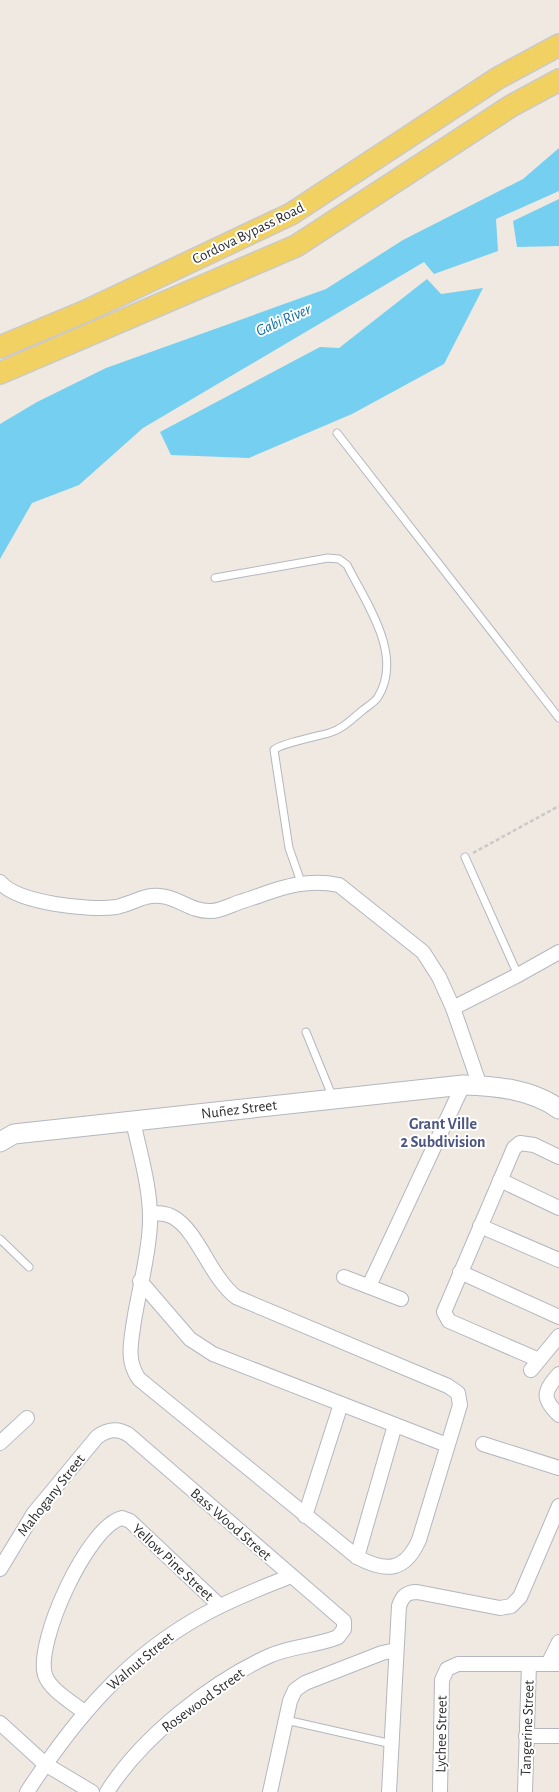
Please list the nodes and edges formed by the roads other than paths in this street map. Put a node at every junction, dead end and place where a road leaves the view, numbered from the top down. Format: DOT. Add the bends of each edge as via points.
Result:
graph roads {
  1 [pos="559,45"];
  2 [pos="559,80"];
  3 [pos="0,347"];
  4 [pos="0,373"];
  5 [pos="337,433"];
  6 [pos="215,578"];
  7 [pos="559,718"];
  8 [pos="466,857"];
  9 [pos="0,882"];
  10 [pos="300,882"];
  11 [pos="559,952"];
  12 [pos="518,975"];
  13 [pos="453,1008"];
  14 [pos="306,1032"];
  15 [pos="471,1085"];
  16 [pos="333,1098"];
  17 [pos="559,1109"];
  18 [pos="133,1121"];
  19 [pos="0,1142"];
  20 [pos="559,1158"];
  21 [pos="500,1180"];
  22 [pos="559,1208"];
  23 [pos="150,1213"];
  24 [pos="480,1226"];
  25 [pos="0,1239"];
  26 [pos="559,1260"];
  27 [pos="29,1267"];
  28 [pos="460,1272"];
  29 [pos="344,1277"];
  30 [pos="140,1281"];
  31 [pos="369,1286"];
  32 [pos="401,1299"];
  33 [pos="559,1317"];
  34 [pos="559,1336"];
  35 [pos="559,1374"];
  36 [pos="341,1404"];
  37 [pos="559,1414"];
  38 [pos="27,1418"];
  39 [pos="395,1426"];
  40 [pos="112,1430"];
  41 [pos="0,1443"];
  42 [pos="483,1444"];
  43 [pos="447,1445"];
  44 [pos="559,1468"];
  45 [pos="559,1506"];
  46 [pos="305,1516"];
  47 [pos="357,1557"];
  48 [pos="0,1569"];
  49 [pos="291,1576"];
  50 [pos="220,1606"];
  51 [pos="345,1627"];
  52 [pos="559,1642"];
  53 [pos="396,1650"];
  54 [pos="529,1664"];
  55 [pos="554,1664"];
  56 [pos="84,1712"];
  57 [pos="286,1720"];
  58 [pos="0,1723"];
  59 [pos="526,1736"];
  60 [pos="559,1736"];
  61 [pos="392,1744"];
  62 [pos="46,1764"];
  63 [pos="27,1792"];
  64 [pos="92,1792"];
  65 [pos="107,1792"];
  66 [pos="270,1792"];
  67 [pos="389,1792"];
  68 [pos="440,1792"];
  69 [pos="525,1792"];
  1 -- 3 [label="main road, Cordova Bypass Road" via="498,78 291,214 86,311"];
  2 -- 4 [label="main road, Cordova Bypass Road" via="511,106 296,246"];
  5 -- 7 [label="lane"];
  6 -- 10 [label="lane" via="328,558 339,559 347,565 378,629 387,656 387,674 377,698 340,730 280,745 274,750 289,848"];
  8 -- 12 [label="lane"];
  9 -- 10 [label="street" via="5,888 34,900 97,908 118,907 144,896 161,896 195,910 212,912"];
  10 -- 13 [label="street" via="339,885 423,952"];
  11 -- 12 [label="street"];
  12 -- 13 [label="street"];
  13 -- 15 [label="street"];
  14 -- 16 [label="lane"];
  15 -- 16 [label="street, Nuñez Street"];
  15 -- 17 [label="street, Nuñez Street" via="525,1092 547,1100"];
  15 -- 31 [label="street"];
  16 -- 18 [label="street, Nuñez Street"];
  18 -- 19 [label="street, Nuñez Street" via="14,1134"];
  18 -- 23 [label="street"];
  20 -- 21 [label="street" via="534,1145 520,1143 512,1151"];
  21 -- 22 [label="street"];
  21 -- 24 [label="street"];
  23 -- 30 [label="street"];
  23 -- 43 [label="street" via="167,1214 180,1222 225,1288 236,1297 454,1389 459,1395 460,1406"];
  24 -- 26 [label="street"];
  24 -- 28 [label="street"];
  25 -- 27 [label="lane"];
  28 -- 33 [label="street"];
  28 -- 34 [label="street" via="445,1309 446,1320 535,1365"];
  29 -- 31 [label="street"];
  30 -- 36 [label="street" via="190,1338 204,1348"];
  30 -- 46 [label="street" via="130,1345 131,1367 139,1379"];
  31 -- 32 [label="street"];
  35 -- 37 [label="street" via="546,1395 549,1405"];
  36 -- 39 [label="street"];
  36 -- 46 [label="street"];
  38 -- 41 [label="street"];
  39 -- 43 [label="street"];
  39 -- 47 [label="street"];
  40 -- 48 [label="street, Mahogany Street" via="97,1437 34,1513"];
  40 -- 49 [label="street, Bass Wood Street" via="129,1435"];
  42 -- 44 [label="street"];
  43 -- 47 [label="street" via="419,1540 410,1557 401,1565 384,1567"];
  45 -- 53 [label="street" via="516,1602 500,1608 417,1592 406,1594 399,1606"];
  46 -- 47 [label="street"];
  49 -- 50 [label="street, Walnut Street"];
  49 -- 51 [label="street, Bass Wood Street" via="339,1615"];
  50 -- 56 [label="street, Walnut Street" via="183,1626 147,1652"];
  50 -- 56 [label="street, Yellow Pine Street" via="130,1521 117,1519 93,1544 72,1575 46,1648 46,1678"];
  51 -- 65 [label="street, Rosewood Street" via="338,1636 269,1656 218,1685 153,1738"];
  52 -- 55 [label="street"];
  53 -- 57 [label="street" via="300,1686 293,1694"];
  53 -- 61 [label="street"];
  54 -- 55 [label="street"];
  54 -- 59 [label="street, Tangerine Street"];
  54 -- 68 [label="street, Lychee Street" via="458,1664 450,1666 443,1675"];
  56 -- 62 [label="street, Walnut Street"];
  57 -- 61 [label="lane"];
  57 -- 66 [label="street"];
  58 -- 62 [label="street"];
  59 -- 60 [label="street"];
  59 -- 69 [label="street, Tangerine Street"];
  61 -- 67 [label="street"];
  62 -- 63 [label="street, Walnut Street"];
  62 -- 64 [label="street"];
}
